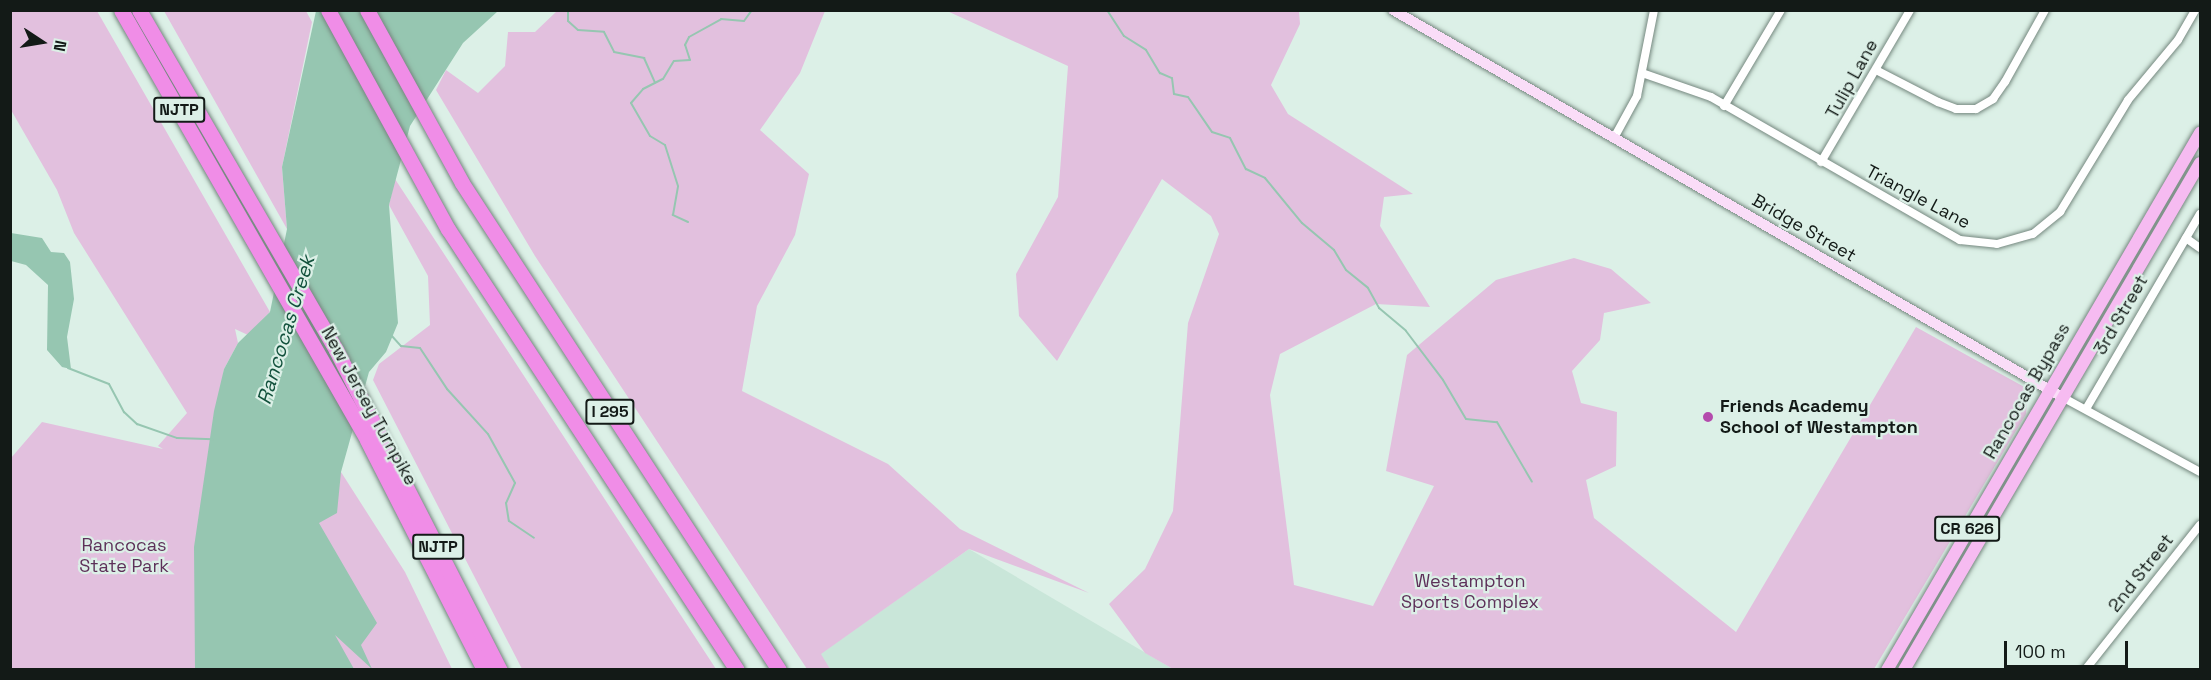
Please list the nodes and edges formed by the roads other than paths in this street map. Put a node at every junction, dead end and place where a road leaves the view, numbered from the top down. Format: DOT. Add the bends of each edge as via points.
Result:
graph roads {
  1 [pos="121,10"];
  2 [pos="139,10"];
  3 [pos="328,10"];
  4 [pos="367,10"];
  5 [pos="1393,10"];
  6 [pos="1654,10"];
  7 [pos="1781,10"];
  8 [pos="1910,10"];
  9 [pos="2045,10"];
  10 [pos="2195,10"];
  11 [pos="1876,70"];
  12 [pos="1642,73"];
  13 [pos="1724,106"];
  14 [pos="2200,133"];
  15 [pos="1614,138"];
  16 [pos="1821,162"];
  17 [pos="2200,163"];
  18 [pos="2200,214"];
  19 [pos="2186,238"];
  20 [pos="2200,248"];
  21 [pos="2050,389"];
  22 [pos="2062,397"];
  23 [pos="2086,409"];
  24 [pos="2200,472"];
  25 [pos="2200,525"];
  26 [pos="484,669"];
  27 [pos="500,669"];
  28 [pos="737,669"];
  29 [pos="779,669"];
  30 [pos="1887,669"];
  31 [pos="1904,669"];
  32 [pos="2085,669"];
  1 -- 26 [label="highway, New Jersey Turnpike / NJTP" via="367,440"];
  2 -- 27 [label="highway, New Jersey Turnpike / NJTP" via="375,425"];
  3 -- 28 [label="highway, I 295" via="413,171"];
  4 -- 29 [label="highway, I 295" via="443,153"];
  5 -- 15 [label="main road, Bridge Street"];
  6 -- 12 [label="street"];
  7 -- 13 [label="street"];
  8 -- 11 [label="street, Tulip Lane"];
  9 -- 11 [label="street" via="2006,82 1993,99 1976,109 1947,106"];
  10 -- 16 [label="street, Triangle Lane" via="2178,40 2128,100 2068,203 2043,227 2021,238 1997,244 1960,240"];
  11 -- 16 [label="street, Tulip Lane"];
  12 -- 13 [label="street, Triangle Lane" via="1700,92"];
  12 -- 15 [label="street" via="1630,115"];
  13 -- 16 [label="street, Triangle Lane"];
  14 -- 21 [label="main road, Rancocas Bypass / CR 626"];
  15 -- 21 [label="main road, Bridge Street"];
  17 -- 22 [label="main road, Rancocas Bypass / CR 626"];
  18 -- 19 [label="street, 3rd Street"];
  19 -- 20 [label="street"];
  19 -- 23 [label="street, 3rd Street"];
  21 -- 22 [label="main road, Bridge Street"];
  21 -- 30 [label="main road, Rancocas Bypass / CR 626"];
  22 -- 23 [label="street, Bridge Street"];
  22 -- 31 [label="main road, Rancocas Bypass / CR 626"];
  23 -- 24 [label="street, Bridge Street"];
  25 -- 32 [label="street, 2nd Street"];
}
